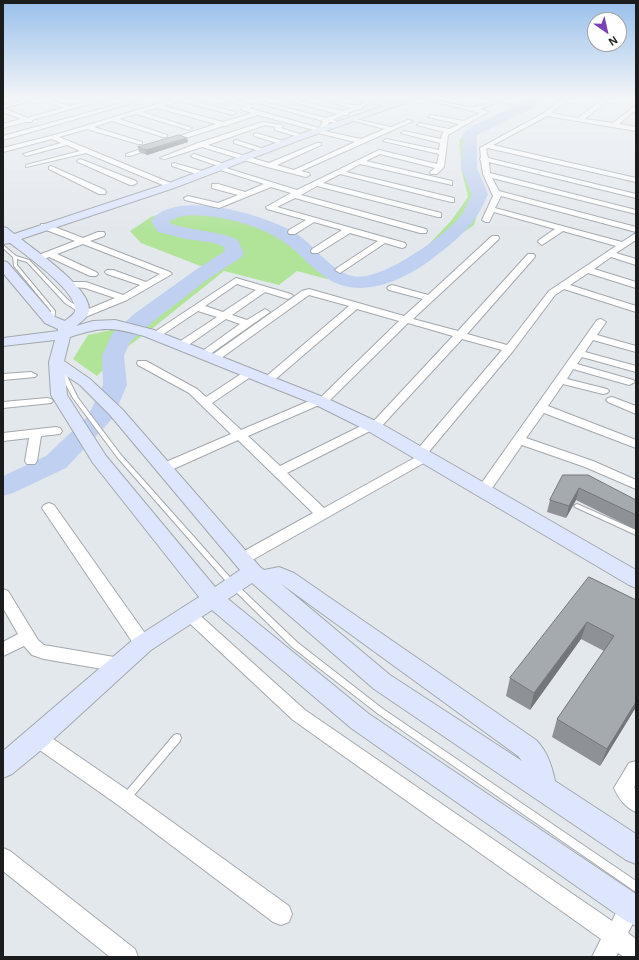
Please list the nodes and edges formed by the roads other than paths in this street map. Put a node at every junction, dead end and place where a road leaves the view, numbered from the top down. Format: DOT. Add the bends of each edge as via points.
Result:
graph roads {
  1 [pos="444,142"];
  2 [pos="31,143"];
  3 [pos="68,143"];
  4 [pos="167,143"];
  5 [pos="196,143"];
  6 [pos="208,143"];
  7 [pos="239,143"];
  8 [pos="284,143"];
  9 [pos="318,143"];
  10 [pos="358,143"];
  11 [pos="394,143"];
  12 [pos="493,143"];
  13 [pos="202,145"];
  14 [pos="325,145"];
  15 [pos="487,146"];
  16 [pos="3,150"];
  17 [pos="86,150"];
  18 [pos="343,150"];
  19 [pos="265,151"];
  20 [pos="442,153"];
  21 [pos="26,154"];
  22 [pos="128,155"];
  23 [pos="194,156"];
  24 [pos="163,158"];
  25 [pos="484,158"];
  26 [pos="245,159"];
  27 [pos="80,160"];
  28 [pos="360,162"];
  29 [pos="174,164"];
  30 [pos="28,166"];
  31 [pos="269,166"];
  32 [pos="125,167"];
  33 [pos="222,167"];
  34 [pos="51,168"];
  35 [pos="108,172"];
  36 [pos="294,172"];
  37 [pos="339,172"];
  38 [pos="202,174"];
  39 [pos="487,174"];
  40 [pos="306,176"];
  41 [pos="636,180"];
  42 [pos="79,182"];
  43 [pos="133,183"];
  44 [pos="449,183"];
  45 [pos="271,184"];
  46 [pos="317,184"];
  47 [pos="170,186"];
  48 [pos="215,186"];
  49 [pos="102,192"];
  50 [pos="497,193"];
  51 [pos="296,194"];
  52 [pos="245,195"];
  53 [pos="636,196"];
  54 [pos="188,198"];
  55 [pos="451,200"];
  56 [pos="491,209"];
  57 [pos="636,212"];
  58 [pos="438,216"];
  59 [pos="312,220"];
  60 [pos="486,220"];
  61 [pos="44,226"];
  62 [pos="562,228"];
  63 [pos="348,230"];
  64 [pos="636,230"];
  65 [pos="423,231"];
  66 [pos="292,232"];
  67 [pos="5,234"];
  68 [pos="101,234"];
  69 [pos="495,238"];
  70 [pos="384,240"];
  71 [pos="83,241"];
  72 [pos="631,241"];
  73 [pos="542,242"];
  74 [pos="402,245"];
  75 [pos="315,251"];
  76 [pos="609,254"];
  77 [pos="45,256"];
  78 [pos="531,256"];
  79 [pos="16,257"];
  80 [pos="636,262"];
  81 [pos="3,265"];
  82 [pos="586,269"];
  83 [pos="340,270"];
  84 [pos="110,272"];
  85 [pos="93,274"];
  86 [pos="8,277"];
  87 [pos="66,284"];
  88 [pos="147,285"];
  89 [pos="562,285"];
  90 [pos="636,285"];
  91 [pos="392,288"];
  92 [pos="264,289"];
  93 [pos="300,289"];
  94 [pos="288,296"];
  95 [pos="124,298"];
  96 [pos="429,298"];
  97 [pos="355,306"];
  98 [pos="197,307"];
  99 [pos="636,309"];
  100 [pos="81,314"];
  101 [pos="223,316"];
  102 [pos="50,320"];
  103 [pos="406,320"];
  104 [pos="601,322"];
  105 [pos="247,323"];
  106 [pos="65,330"];
  107 [pos="152,334"];
  108 [pos="460,335"];
  109 [pos="591,336"];
  110 [pos="4,341"];
  111 [pos="180,346"];
  112 [pos="509,349"];
  113 [pos="636,349"];
  114 [pos="579,353"];
  115 [pos="208,357"];
  116 [pos="56,362"];
  117 [pos="142,364"];
  118 [pos="570,365"];
  119 [pos="636,369"];
  120 [pos="248,374"];
  121 [pos="31,375"];
  122 [pos="3,377"];
  123 [pos="559,380"];
  124 [pos="267,381"];
  125 [pos="629,382"];
  126 [pos="603,392"];
  127 [pos="612,400"];
  128 [pos="47,401"];
  129 [pos="320,401"];
  130 [pos="206,402"];
  131 [pos="3,405"];
  132 [pos="72,405"];
  133 [pos="542,408"];
  134 [pos="636,410"];
  135 [pos="372,427"];
  136 [pos="56,431"];
  137 [pos="36,433"];
  138 [pos="240,436"];
  139 [pos="3,437"];
  140 [pos="519,440"];
  141 [pos="636,444"];
  142 [pos="422,456"];
  143 [pos="31,461"];
  144 [pos="164,468"];
  145 [pos="279,472"];
  146 [pos="636,485"];
  147 [pos="483,491"];
  148 [pos="577,506"];
  149 [pos="49,508"];
  150 [pos="322,514"];
  151 [pos="636,533"];
  152 [pos="252,570"];
  153 [pos="636,580"];
  154 [pos="233,585"];
  155 [pos="3,596"];
  156 [pos="212,598"];
  157 [pos="189,614"];
  158 [pos="27,637"];
  159 [pos="143,644"];
  160 [pos="3,649"];
  161 [pos="120,665"];
  162 [pos="37,738"];
  163 [pos="177,738"];
  164 [pos="3,766"];
  165 [pos="636,769"];
  166 [pos="543,789"];
  167 [pos="125,799"];
  168 [pos="636,803"];
  169 [pos="636,850"];
  170 [pos="3,858"];
  171 [pos="634,901"];
  172 [pos="281,914"];
  173 [pos="616,936"];
  174 [pos="636,953"];
  175 [pos="127,957"];
  176 [pos="603,957"];
  1 -- 20 [label="street"];
  2 -- 16 [label="street"];
  3 -- 17 [label="street"];
  3 -- 21 [label="street"];
  4 -- 22 [label="street"];
  5 -- 13 [label="street"];
  6 -- 13 [label="street"];
  7 -- 19 [label="street"];
  8 -- 19 [label="main road"];
  9 -- 14 [label="street"];
  10 -- 18 [label="street"];
  11 -- 20 [label="street"];
  12 -- 15 [label="street"];
  13 -- 24 [label="street"];
  13 -- 26 [label="street"];
  14 -- 18 [label="street"];
  14 -- 31 [label="street"];
  15 -- 25 [label="street" via="483,148"];
  15 -- 41 [label="street"];
  17 -- 30 [label="street"];
  17 -- 32 [label="street"];
  18 -- 36 [label="street"];
  19 -- 26 [label="main road"];
  20 -- 28 [label="street" via="437,169 380,152"];
  23 -- 33 [label="street"];
  25 -- 39 [label="street"];
  25 -- 53 [label="street"];
  26 -- 31 [label="street"];
  26 -- 33 [label="main road"];
  27 -- 35 [label="street"];
  28 -- 37 [label="street"];
  28 -- 44 [label="street"];
  29 -- 38 [label="street"];
  31 -- 36 [label="street"];
  32 -- 35 [label="street"];
  32 -- 47 [label="street"];
  33 -- 38 [label="main road"];
  33 -- 45 [label="street"];
  34 -- 42 [label="street"];
  35 -- 42 [label="street"];
  35 -- 43 [label="street"];
  36 -- 40 [label="street"];
  37 -- 46 [label="street"];
  37 -- 55 [label="street"];
  38 -- 47 [label="main road"];
  39 -- 50 [label="street"];
  39 -- 57 [label="street"];
  42 -- 49 [label="street"];
  45 -- 51 [label="street"];
  45 -- 52 [label="street"];
  46 -- 51 [label="street"];
  46 -- 58 [label="street"];
  47 -- 61 [label="main road"];
  48 -- 52 [label="street"];
  50 -- 56 [label="street"];
  50 -- 64 [label="street"];
  51 -- 59 [label="street" via="270,207"];
  51 -- 65 [label="street"];
  52 -- 54 [label="street" via="217,206"];
  56 -- 60 [label="street"];
  56 -- 62 [label="street"];
  59 -- 63 [label="street"];
  59 -- 66 [label="street"];
  61 -- 67 [label="main road"];
  61 -- 71 [label="street"];
  62 -- 72 [label="street"];
  62 -- 73 [label="street"];
  63 -- 70 [label="street"];
  63 -- 75 [label="street"];
  67 -- 77 [label="main road"];
  67 -- 79 [label="lane"];
  68 -- 71 [label="street"];
  69 -- 96 [label="street"];
  70 -- 74 [label="street"];
  70 -- 83 [label="street"];
  71 -- 77 [label="street"];
  71 -- 88 [label="street" via="167,273"];
  72 -- 76 [label="street"];
  76 -- 80 [label="street"];
  76 -- 82 [label="street"];
  77 -- 85 [label="street"];
  77 -- 87 [label="main road"];
  78 -- 108 [label="street"];
  79 -- 100 [label="lane" via="28,261"];
  79 -- 102 [label="lane" via="15,265 53,311"];
  81 -- 86 [label="main road"];
  82 -- 89 [label="street"];
  82 -- 90 [label="street"];
  84 -- 88 [label="street"];
  86 -- 102 [label="main road"];
  87 -- 95 [label="street" via="86,285"];
  87 -- 100 [label="main road" via="77,294 82,307"];
  88 -- 95 [label="street"];
  89 -- 99 [label="street"];
  89 -- 112 [label="street" via="552,293"];
  91 -- 96 [label="street"];
  92 -- 94 [label="street"];
  92 -- 98 [label="street" via="236,281"];
  92 -- 101 [label="street"];
  93 -- 94 [label="street"];
  94 -- 105 [label="street"];
  95 -- 100 [label="street"];
  96 -- 103 [label="street"];
  97 -- 103 [label="street"];
  97 -- 115 [label="street" via="307,292"];
  97 -- 124 [label="street"];
  98 -- 101 [label="street"];
  98 -- 107 [label="street"];
  100 -- 106 [label="main road"];
  101 -- 105 [label="street"];
  101 -- 111 [label="street"];
  102 -- 106 [label="main road"];
  103 -- 108 [label="street"];
  103 -- 129 [label="street"];
  104 -- 109 [label="street"];
  105 -- 115 [label="street"];
  106 -- 107 [label="main road" via="115,324"];
  106 -- 110 [label="main road" via="44,338"];
  106 -- 116 [label="main road"];
  107 -- 111 [label="main road"];
  108 -- 112 [label="street"];
  108 -- 135 [label="street"];
  109 -- 113 [label="street"];
  109 -- 114 [label="street"];
  111 -- 115 [label="main road"];
  112 -- 142 [label="street"];
  114 -- 118 [label="street"];
  114 -- 119 [label="street"];
  115 -- 120 [label="main road"];
  116 -- 132 [label="main road" via="59,395"];
  116 -- 144 [label="main road" via="85,382 116,412"];
  117 -- 130 [label="street" via="185,385"];
  118 -- 123 [label="street"];
  118 -- 125 [label="street"];
  120 -- 124 [label="main road"];
  120 -- 130 [label="street"];
  121 -- 122 [label="street"];
  123 -- 126 [label="street"];
  123 -- 133 [label="street"];
  124 -- 129 [label="main road"];
  127 -- 134 [label="street"];
  128 -- 131 [label="street"];
  129 -- 135 [label="main road"];
  129 -- 138 [label="street"];
  130 -- 138 [label="street"];
  132 -- 154 [label="lane" via="99,428 119,456"];
  132 -- 156 [label="main road" via="99,459"];
  133 -- 140 [label="street"];
  133 -- 141 [label="street"];
  135 -- 142 [label="main road"];
  135 -- 145 [label="street"];
  136 -- 137 [label="street"];
  137 -- 139 [label="street"];
  137 -- 143 [label="street"];
  138 -- 144 [label="street"];
  138 -- 145 [label="street"];
  140 -- 146 [label="street" via="589,464"];
  140 -- 147 [label="street"];
  142 -- 147 [label="main road"];
  142 -- 150 [label="street"];
  144 -- 152 [label="main road"];
  145 -- 150 [label="street"];
  147 -- 153 [label="main road"];
  148 -- 151 [label="lane"];
  149 -- 159 [label="street"];
  150 -- 152 [label="street"];
  152 -- 154 [label="main road"];
  152 -- 166 [label="main road" via="382,682"];
  152 -- 166 [label="main road" via="287,578 527,748 538,762"];
  154 -- 156 [label="main road"];
  154 -- 171 [label="lane" via="295,645 347,686"];
  155 -- 158 [label="street"];
  156 -- 157 [label="main road"];
  156 -- 171 [label="main road" via="360,721"];
  157 -- 159 [label="main road"];
  157 -- 173 [label="street" via="299,715"];
  158 -- 160 [label="street"];
  158 -- 161 [label="street" via="38,650 44,652"];
  159 -- 161 [label="main road"];
  161 -- 162 [label="main road"];
  162 -- 164 [label="main road"];
  162 -- 167 [label="street"];
  163 -- 167 [label="lane"];
  165 -- 168 [label="street" via="624,788"];
  166 -- 169 [label="main road"];
  167 -- 172 [label="street"];
  170 -- 175 [label="street"];
  171 -- 173 [label="street"];
  173 -- 174 [label="street"];
  173 -- 176 [label="street"];
}
